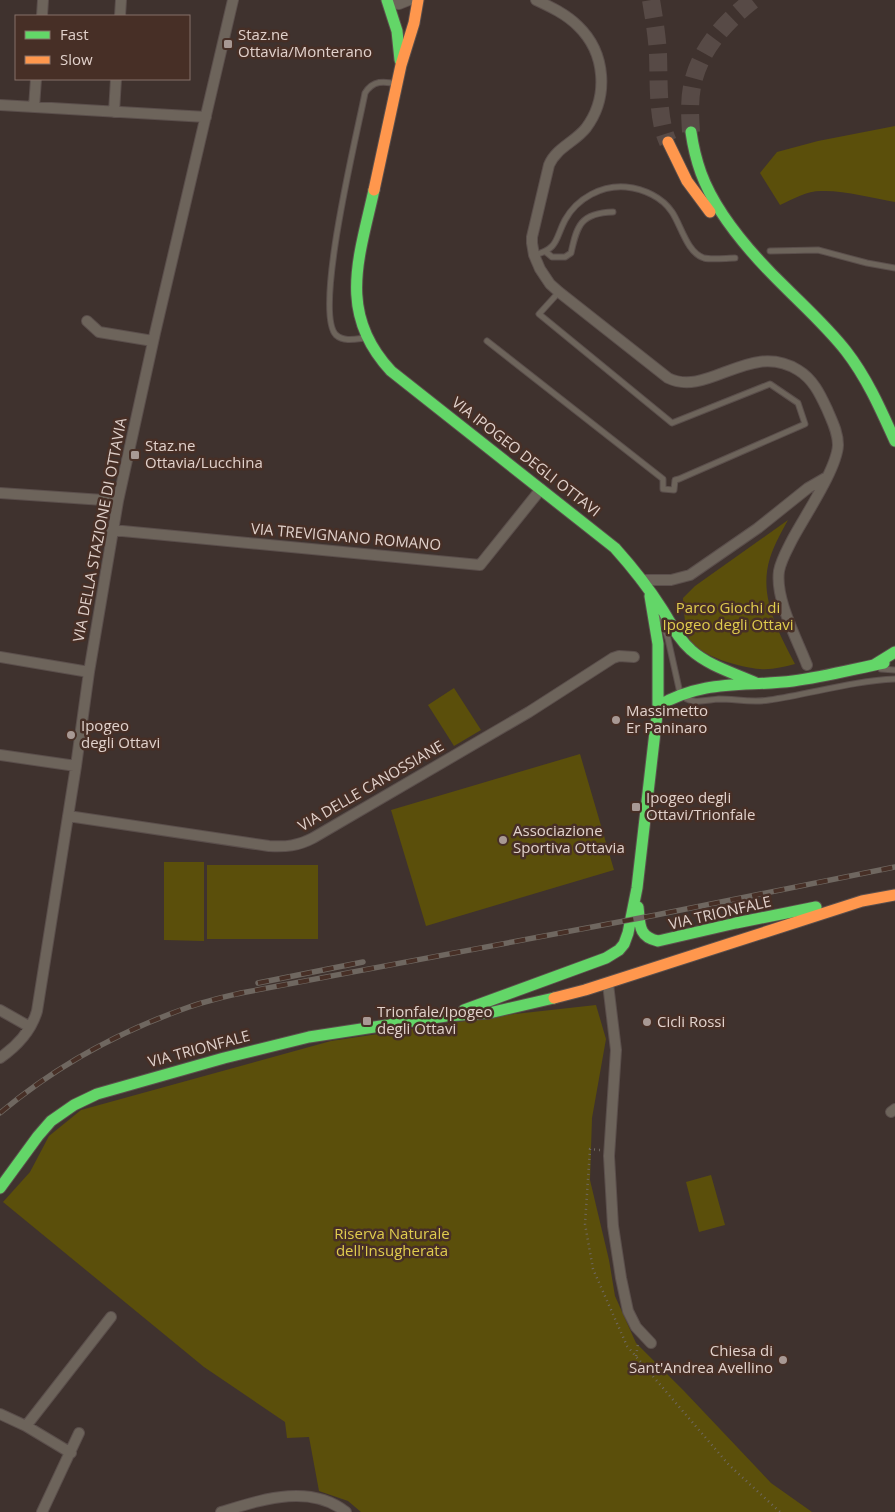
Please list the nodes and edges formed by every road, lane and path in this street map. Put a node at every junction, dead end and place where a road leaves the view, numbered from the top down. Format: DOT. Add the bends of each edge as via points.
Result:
graph roads {
  1 [pos="44,0"];
  2 [pos="121,0"];
  3 [pos="233,0"];
  4 [pos="408,0"];
  5 [pos="418,0"];
  6 [pos="536,0"];
  7 [pos="388,1"];
  8 [pos="42,15"];
  9 [pos="120,15"];
  10 [pos="401,65"];
  11 [pos="36,80"];
  12 [pos="116,80"];
  13 [pos="397,84"];
  14 [pos="0,105"];
  15 [pos="34,107"];
  16 [pos="114,112"];
  17 [pos="206,117"];
  18 [pos="692,132"];
  19 [pos="668,142"];
  20 [pos="613,212"];
  21 [pos="748,248"];
  22 [pos="546,252"];
  23 [pos="770,252"];
  24 [pos="534,255"];
  25 [pos="735,258"];
  26 [pos="895,268"];
  27 [pos="559,292"];
  28 [pos="87,321"];
  29 [pos="366,338"];
  30 [pos="153,341"];
  31 [pos="487,341"];
  32 [pos="895,441"];
  33 [pos="828,477"];
  34 [pos="541,488"];
  35 [pos="0,493"];
  36 [pos="118,501"];
  37 [pos="112,530"];
  38 [pos="641,580"];
  39 [pos="649,590"];
  40 [pos="895,652"];
  41 [pos="0,657"];
  42 [pos="634,657"];
  43 [pos="895,660"];
  44 [pos="807,665"];
  45 [pos="874,665"];
  46 [pos="848,670"];
  47 [pos="895,670"];
  48 [pos="89,672"];
  49 [pos="895,679"];
  50 [pos="756,682"];
  51 [pos="680,693"];
  52 [pos="658,706"];
  53 [pos="0,755"];
  54 [pos="76,766"];
  55 [pos="68,816"];
  56 [pos="637,888"];
  57 [pos="895,895"];
  58 [pos="862,901"];
  59 [pos="608,984"];
  60 [pos="0,1010"];
  61 [pos="446,1016"];
  62 [pos="30,1028"];
  63 [pos="0,1058"];
  64 [pos="0,1188"];
  65 [pos="111,1317"];
  66 [pos="651,1343"];
  67 [pos="0,1414"];
  68 [pos="26,1426"];
  69 [pos="80,1434"];
  70 [pos="71,1453"];
  71 [pos="42,1512"];
  72 [pos="221,1512"];
  73 [pos="346,1512"];
  1 -- 8 [label="street"];
  2 -- 9 [label="street"];
  3 -- 17 [label="street, VIA DELLA STAZIONE DI OTTAVIA"];
  4 -- 7 [label="street, VIA IPOGEO DEGLI OTTAVI" via="398,4"];
  5 -- 10 [label="main road, VIA IPOGEO DEGLI OTTAVI"];
  6 -- 24 [label="street" via="564,15 584,32 596,52 602,81 598,104 589,123 581,134 553,157 549,165 532,237"];
  7 -- 10 [label="main road, VIA IPOGEO DEGLI OTTAVI" via="397,31"];
  10 -- 13 [label="main road, VIA IPOGEO DEGLI OTTAVI"];
  11 -- 15 [label="street"];
  12 -- 16 [label="street"];
  13 -- 29 [label="main road, VIA IPOGEO DEGLI OTTAVI" via="355,283 358,315"];
  13 -- 29 [label="lane" via="380,82 365,92 331,268 328,305 333,330 343,338"];
  14 -- 15 [label="street"];
  15 -- 16 [label="street"];
  16 -- 17 [label="street"];
  17 -- 30 [label="street, VIA DELLA STAZIONE DI OTTAVIA"];
  18 -- 21 [label="main road" via="696,159 706,187"];
  19 -- 21 [label="main road" via="687,181 702,202 732,238"];
  20 -- 22 [label="lane" via="585,218 575,232 571,253 565,257 552,257"];
  21 -- 32 [label="main road" via="846,352 870,390"];
  22 -- 24 [label="lane"];
  22 -- 25 [label="lane" via="578,202 609,187 625,187 641,189 659,199 672,212 693,250 704,258"];
  23 -- 26 [label="lane" via="818,250"];
  24 -- 27 [label="street" via="544,276"];
  27 -- 31 [label="lane" via="539,314 672,423 770,384 798,403 805,424 675,480 674,490 664,488 663,479"];
  27 -- 33 [label="street" via="673,380 696,381 761,361 780,363 798,370 815,386 835,427 838,447"];
  28 -- 30 [label="street" via="99,332"];
  29 -- 34 [label="main road, VIA IPOGEO DEGLI OTTAVI" via="380,360 391,370"];
  30 -- 36 [label="street, VIA DELLA STAZIONE DI OTTAVIA"];
  33 -- 38 [label="street" via="808,488 758,528 690,575 670,580"];
  33 -- 44 [label="street" via="784,556 779,572 781,598"];
  34 -- 37 [label="street, VIA TREVIGNANO ROMANO" via="480,565"];
  34 -- 38 [label="main road, VIA IPOGEO DEGLI OTTAVI" via="616,548"];
  35 -- 36 [label="street"];
  36 -- 37 [label="street, VIA DELLA STAZIONE DI OTTAVIA"];
  37 -- 48 [label="street, VIA DELLA STAZIONE DI OTTAVIA"];
  38 -- 39 [label="main road, VIA IPOGEO DEGLI OTTAVI"];
  39 -- 50 [label="main road" via="690,649"];
  39 -- 51 [label="lane" via="666,633"];
  39 -- 52 [label="main road, VIA IPOGEO DEGLI OTTAVI" via="658,644"];
  40 -- 45 [label="main road"];
  41 -- 48 [label="street"];
  42 -- 55 [label="street, VIA DELLE CANOSSIANE" via="613,658 529,712 296,845 270,846"];
  43 -- 45 [label="main road"];
  45 -- 46 [label="main road"];
  46 -- 47 [label="lane"];
  46 -- 50 [label="main road" via="789,681"];
  48 -- 54 [label="street, VIA DELLA STAZIONE DI OTTAVIA"];
  49 -- 51 [label="lane" via="763,701 721,699 694,702 686,700"];
  50 -- 51 [label="main road" via="709,686"];
  51 -- 52 [label="main road"];
  52 -- 56 [label="main road, VIA IPOGEO DEGLI OTTAVI"];
  53 -- 54 [label="street"];
  54 -- 55 [label="street, VIA DELLA STAZIONE DI OTTAVIA"];
  55 -- 62 [label="street, VIA DELLA STAZIONE DI OTTAVIA" via="37,1012"];
  56 -- 58 [label="main road, VIA TRIONFALE" via="641,931 646,938 655,941 736,922"];
  56 -- 61 [label="main road, VIA TRIONFALE" via="626,940 617,951 606,958"];
  57 -- 58 [label="main road, VIA TRIONFALE"];
  58 -- 59 [label="main road, VIA TRIONFALE"];
  59 -- 61 [label="main road, VIA TRIONFALE" via="488,1013"];
  59 -- 66 [label="street" via="616,1050 609,1156 613,1226 628,1311 638,1330"];
  60 -- 62 [label="street"];
  61 -- 64 [label="main road, VIA TRIONFALE" via="281,1043 97,1094 68,1108 44,1128"];
  62 -- 63 [label="street, VIA DELLA STAZIONE DI OTTAVIA"];
  65 -- 68 [label="street"];
  67 -- 68 [label="street"];
  68 -- 70 [label="street"];
  69 -- 70 [label="street"];
  70 -- 71 [label="street"];
  72 -- 73 [label="street" via="269,1499 300,1496 328,1501"];
}
